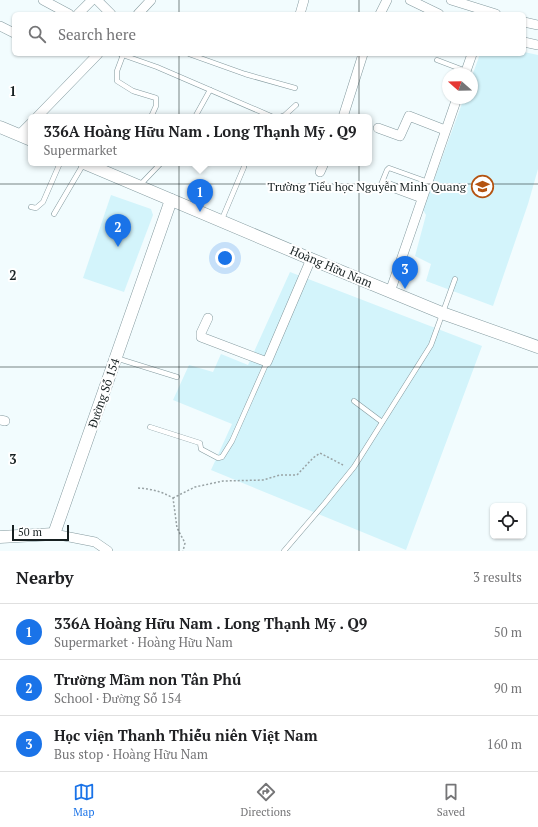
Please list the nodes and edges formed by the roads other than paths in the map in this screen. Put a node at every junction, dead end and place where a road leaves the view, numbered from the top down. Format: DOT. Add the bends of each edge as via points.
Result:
graph roads {
  1 [pos="42,0"];
  2 [pos="92,0"];
  3 [pos="97,0"];
  4 [pos="151,0"];
  5 [pos="304,0"];
  6 [pos="387,0"];
  7 [pos="410,0"];
  8 [pos="451,0"];
  9 [pos="65,12"];
  10 [pos="85,12"];
  11 [pos="109,12"];
  12 [pos="140,12"];
  13 [pos="301,12"];
  14 [pos="381,12"];
  15 [pos="436,12"];
  16 [pos="490,12"];
  17 [pos="526,22"];
  18 [pos="538,25"];
  19 [pos="0,26"];
  20 [pos="12,32"];
  21 [pos="526,42"];
  22 [pos="538,45"];
  23 [pos="96,56"];
  24 [pos="122,56"];
  25 [pos="128,56"];
  26 [pos="195,56"];
  27 [pos="362,56"];
  28 [pos="471,56"];
  29 [pos="437,60"];
  30 [pos="456,68"];
  31 [pos="467,68"];
  32 [pos="295,88"];
  33 [pos="210,90"];
  34 [pos="455,104"];
  35 [pos="296,105"];
  36 [pos="40,114"];
  37 [pos="152,114"];
  38 [pos="197,114"];
  39 [pos="266,114"];
  40 [pos="286,114"];
  41 [pos="344,114"];
  42 [pos="28,126"];
  43 [pos="0,127"];
  44 [pos="378,128"];
  45 [pos="445,130"];
  46 [pos="19,135"];
  47 [pos="28,139"];
  48 [pos="59,166"];
  49 [pos="82,166"];
  50 [pos="91,166"];
  51 [pos="158,166"];
  52 [pos="323,166"];
  53 [pos="244,167"];
  54 [pos="320,172"];
  55 [pos="428,182"];
  56 [pos="139,186"];
  57 [pos="384,186"];
  58 [pos="422,198"];
  59 [pos="171,200"];
  60 [pos="30,207"];
  61 [pos="54,214"];
  62 [pos="221,221"];
  63 [pos="311,259"];
  64 [pos="455,279"];
  65 [pos="390,292"];
  66 [pos="442,313"];
  67 [pos="208,318"];
  68 [pos="538,347"];
  69 [pos="116,358"];
  70 [pos="267,362"];
  71 [pos="177,377"];
  72 [pos="354,401"];
  73 [pos="382,422"];
  74 [pos="150,427"];
  75 [pos="54,534"];
  76 [pos="0,537"];
  77 [pos="108,551"];
  78 [pos="284,551"];
  1 -- 9 [label="street"];
  2 -- 10 [label="street"];
  3 -- 11 [label="street"];
  4 -- 12 [label="street"];
  5 -- 13 [label="street"];
  6 -- 14 [label="street"];
  7 -- 15 [label="street"];
  8 -- 16 [label="street"];
  17 -- 18 [label="street"];
  19 -- 20 [label="street"];
  21 -- 22 [label="street"];
  23 -- 36 [label="street"];
  24 -- 37 [label="lane" via="117,71 117,81 133,91 156,98"];
  25 -- 33 [label="lane"];
  26 -- 32 [label="lane"];
  27 -- 41 [label="street"];
  28 -- 31 [label="street"];
  29 -- 30 [label="lane"];
  33 -- 38 [label="lane"];
  33 -- 39 [label="lane"];
  34 -- 45 [label="street"];
  35 -- 40 [label="lane"];
  42 -- 46 [label="street"];
  43 -- 46 [label="main road"];
  44 -- 45 [label="street" via="400,136 409,116"];
  45 -- 55 [label="street"];
  46 -- 47 [label="main road"];
  48 -- 60 [label="lane" via="43,202 36,208"];
  49 -- 61 [label="lane"];
  50 -- 56 [label="main road, Hoàng Hữu Nam"];
  51 -- 56 [label="lane"];
  52 -- 54 [label="street"];
  53 -- 62 [label="lane"];
  55 -- 57 [label="lane" via="389,168"];
  55 -- 58 [label="street"];
  56 -- 59 [label="main road, Hoàng Hữu Nam"];
  57 -- 58 [label="street"];
  58 -- 65 [label="street"];
  59 -- 62 [label="main road, Hoàng Hữu Nam"];
  59 -- 69 [label="main road, Đường Số 154"];
  62 -- 63 [label="main road, Hoàng Hữu Nam"];
  63 -- 65 [label="main road, Hoàng Hữu Nam"];
  63 -- 70 [label="street"];
  64 -- 66 [label="lane"];
  65 -- 66 [label="main road, Hoàng Hữu Nam"];
  66 -- 68 [label="main road, Hoàng Hữu Nam"];
  66 -- 73 [label="lane" via="431,345"];
  67 -- 70 [label="street" via="201,338"];
  69 -- 71 [label="lane"];
  69 -- 75 [label="main road, Đường Số 154"];
  70 -- 74 [label="lane" via="232,441 222,457 218,458 202,449 200,443"];
  72 -- 73 [label="lane"];
  73 -- 78 [label="lane" via="354,467"];
  75 -- 76 [label="main road"];
  75 -- 77 [label="street" via="95,542"];
}
